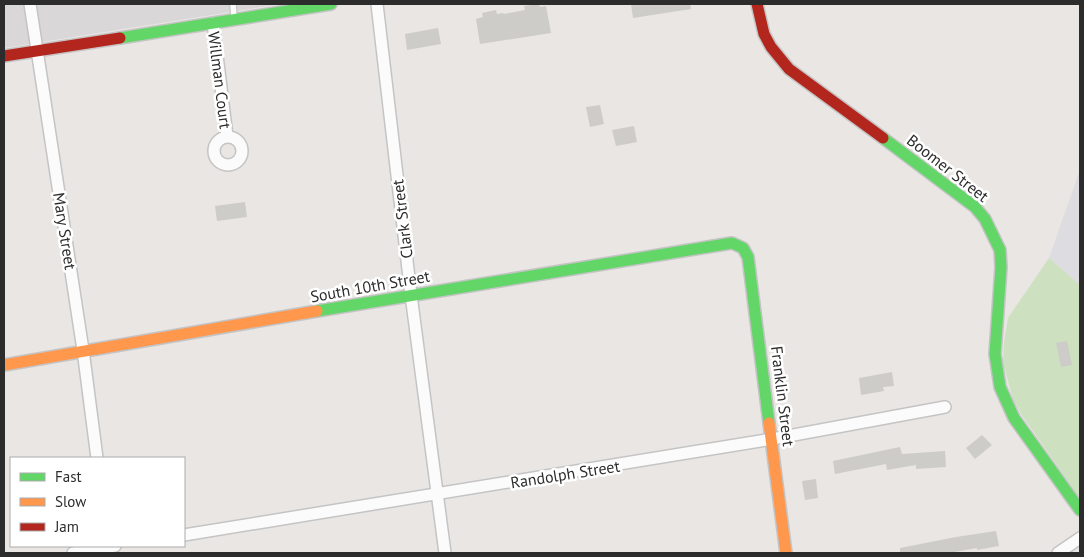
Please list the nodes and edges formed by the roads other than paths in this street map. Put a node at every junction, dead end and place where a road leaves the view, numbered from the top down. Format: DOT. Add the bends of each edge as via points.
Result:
graph roads {
  1 [pos="30,4"];
  2 [pos="233,4"];
  3 [pos="331,4"];
  4 [pos="377,4"];
  5 [pos="757,4"];
  6 [pos="235,19"];
  7 [pos="213,23"];
  8 [pos="37,51"];
  9 [pos="4,56"];
  10 [pos="227,136"];
  11 [pos="741,246"];
  12 [pos="411,295"];
  13 [pos="83,350"];
  14 [pos="4,364"];
  15 [pos="945,407"];
  16 [pos="772,439"];
  17 [pos="97,457"];
  18 [pos="437,494"];
  19 [pos="1080,510"];
  20 [pos="185,535"];
  21 [pos="1080,538"];
  22 [pos="110,548"];
  23 [pos="73,553"];
  24 [pos="445,553"];
  25 [pos="786,553"];
  26 [pos="1058,553"];
  1 -- 8 [label="street, Mary Street"];
  2 -- 6 [label="lane"];
  3 -- 6 [label="street"];
  4 -- 12 [label="street, Clark Street"];
  5 -- 19 [label="street, Boomer Street" via="764,34 789,68 925,168 986,219 1000,250 995,354 1000,387 1014,418"];
  6 -- 7 [label="street"];
  7 -- 8 [label="street"];
  7 -- 10 [label="street, Willman Court"];
  8 -- 9 [label="street"];
  8 -- 13 [label="street, Mary Street"];
  11 -- 12 [label="street, South 10th Street" via="732,243"];
  11 -- 16 [label="street, Franklin Street" via="750,266"];
  12 -- 13 [label="street, South 10th Street"];
  12 -- 18 [label="street, Clark Street"];
  13 -- 14 [label="street, South 10th Street"];
  13 -- 17 [label="street, Mary Street"];
  15 -- 16 [label="street, Randolph Street"];
  16 -- 18 [label="street, Randolph Street"];
  16 -- 25 [label="street, Franklin Street"];
  18 -- 20 [label="street, Randolph Street"];
  18 -- 24 [label="street, Clark Street"];
  21 -- 26 [label="street"];
  22 -- 23 [label="street"];
}
